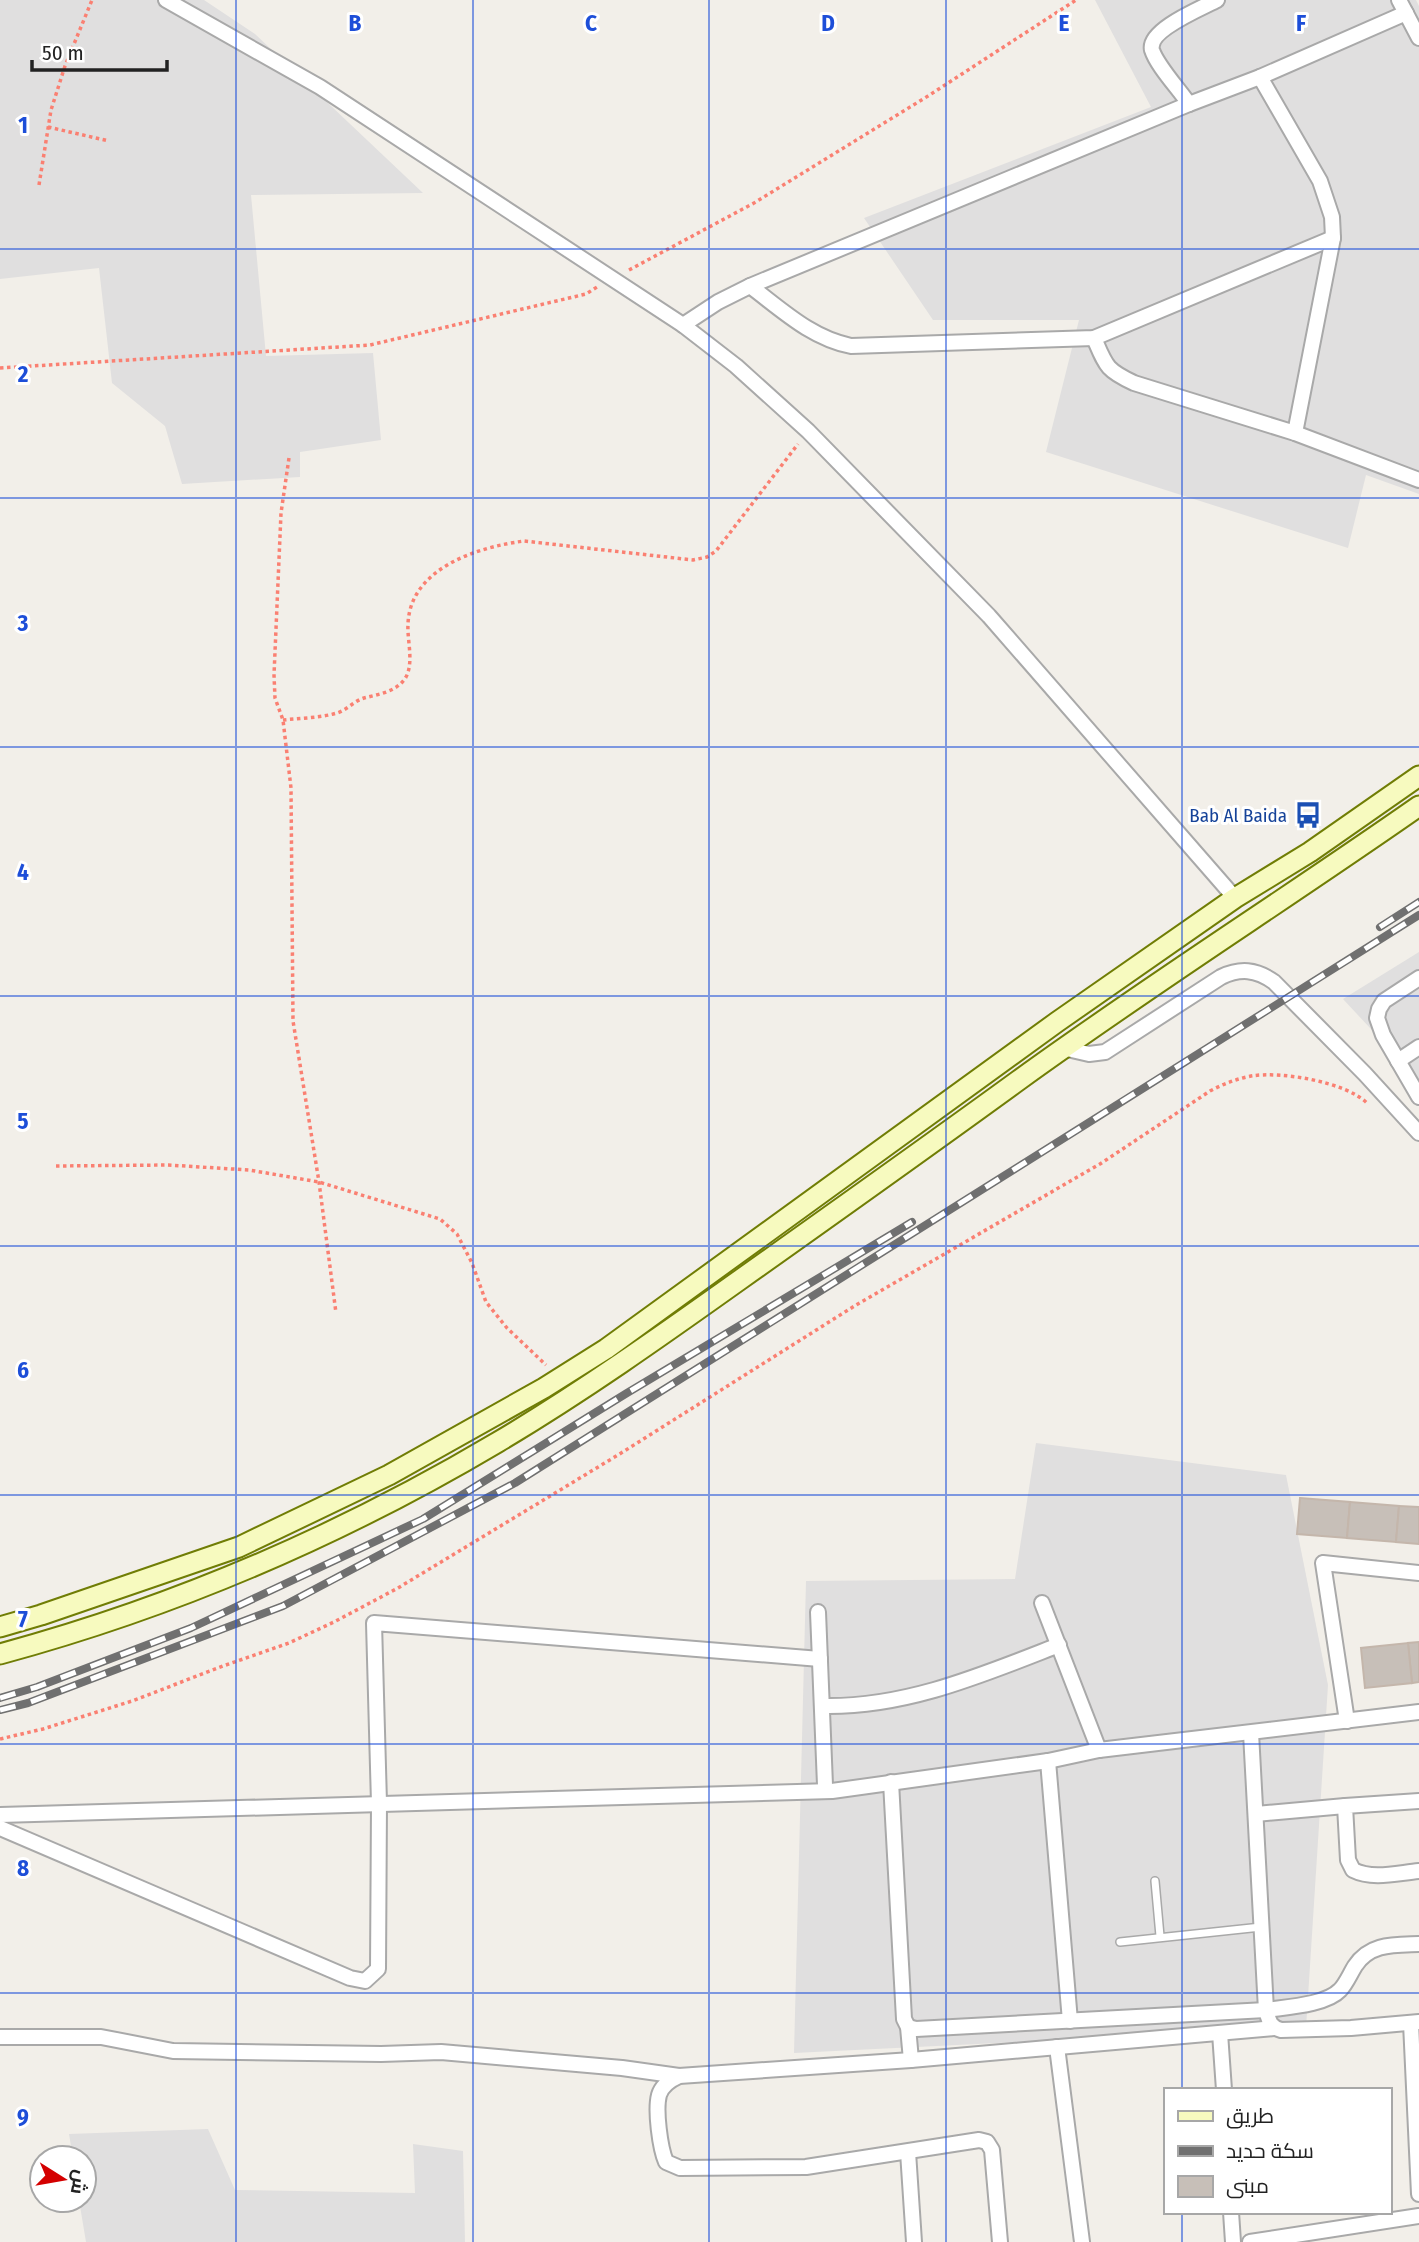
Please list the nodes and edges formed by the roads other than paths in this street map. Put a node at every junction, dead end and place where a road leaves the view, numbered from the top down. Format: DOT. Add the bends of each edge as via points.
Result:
graph roads {
  1 [pos="166,0"];
  2 [pos="1217,0"];
  3 [pos="1402,7"];
  4 [pos="1419,38"];
  5 [pos="1260,76"];
  6 [pos="1189,104"];
  7 [pos="1333,238"];
  8 [pos="750,286"];
  9 [pos="682,325"];
  10 [pos="1094,338"];
  11 [pos="1295,433"];
  12 [pos="1419,480"];
  13 [pos="1419,776"];
  14 [pos="1419,806"];
  15 [pos="1235,898"];
  16 [pos="1419,978"];
  17 [pos="1419,1047"];
  18 [pos="1063,1048"];
  19 [pos="1398,1061"];
  20 [pos="1419,1097"];
  21 [pos="1419,1133"];
  22 [pos="1419,1573"];
  23 [pos="1042,1603"];
  24 [pos="818,1612"];
  25 [pos="0,1627"];
  26 [pos="1059,1645"];
  27 [pos="0,1654"];
  28 [pos="820,1659"];
  29 [pos="822,1706"];
  30 [pos="1419,1712"];
  31 [pos="1347,1721"];
  32 [pos="1251,1733"];
  33 [pos="1099,1751"];
  34 [pos="1048,1761"];
  35 [pos="891,1782"];
  36 [pos="827,1790"];
  37 [pos="1419,1801"];
  38 [pos="379,1804"];
  39 [pos="1345,1806"];
  40 [pos="1256,1814"];
  41 [pos="0,1815"];
  42 [pos="0,1828"];
  43 [pos="1419,1871"];
  44 [pos="1155,1881"];
  45 [pos="1262,1927"];
  46 [pos="1160,1936"];
  47 [pos="1120,1942"];
  48 [pos="1419,1944"];
  49 [pos="1266,2010"];
  50 [pos="1201,2014"];
  51 [pos="1070,2021"];
  52 [pos="1415,2023"];
  53 [pos="908,2028"];
  54 [pos="1273,2028"];
  55 [pos="1220,2033"];
  56 [pos="1200,2034"];
  57 [pos="0,2037"];
  58 [pos="1056,2047"];
  59 [pos="911,2060"];
  60 [pos="679,2076"];
  61 [pos="1224,2088"];
  62 [pos="908,2152"];
  63 [pos="1419,2194"];
  64 [pos="1231,2214"];
  65 [pos="1419,2216"];
  66 [pos="914,2242"];
  67 [pos="1000,2242"];
  68 [pos="1082,2242"];
  69 [pos="1233,2242"];
  70 [pos="1250,2242"];
  1 -- 9 [label="street" via="320,87"];
  2 -- 6 [label="street" via="1160,30 1152,41 1158,60"];
  3 -- 4 [label="street"];
  3 -- 5 [label="street"];
  5 -- 6 [label="street"];
  5 -- 7 [label="street" via="1320,181 1332,217"];
  6 -- 8 [label="street"];
  7 -- 10 [label="street"];
  7 -- 11 [label="street"];
  8 -- 9 [label="street"];
  8 -- 10 [label="street" via="814,334 851,346"];
  9 -- 15 [label="street" via="808,431 989,616"];
  10 -- 11 [label="street" via="1107,367 1134,383"];
  11 -- 12 [label="street"];
  13 -- 15 [label="street"];
  14 -- 18 [label="street"];
  15 -- 25 [label="street" via="560,1378 389,1475 239,1547"];
  16 -- 19 [label="street" via="1391,995 1379,1009 1379,1027"];
  17 -- 19 [label="street"];
  18 -- 21 [label="street" via="1089,1055 1105,1052 1220,977 1236,971 1255,972 1282,989"];
  18 -- 27 [label="street" via="617,1366 495,1444 402,1495 244,1570 113,1620"];
  19 -- 20 [label="street"];
  22 -- 31 [label="street" via="1323,1563"];
  23 -- 26 [label="street"];
  24 -- 28 [label="street"];
  26 -- 29 [label="street" via="908,1697 851,1707"];
  26 -- 33 [label="street"];
  28 -- 29 [label="street"];
  28 -- 38 [label="street" via="374,1623"];
  29 -- 36 [label="street"];
  30 -- 31 [label="street"];
  31 -- 32 [label="street"];
  32 -- 33 [label="street"];
  32 -- 40 [label="street"];
  33 -- 34 [label="street"];
  34 -- 35 [label="street"];
  34 -- 51 [label="street"];
  35 -- 36 [label="street"];
  35 -- 53 [label="street"];
  36 -- 38 [label="street"];
  37 -- 39 [label="street"];
  38 -- 41 [label="street"];
  38 -- 42 [label="street" via="378,1969 365,1981"];
  39 -- 40 [label="street"];
  39 -- 43 [label="street" via="1348,1860 1353,1870 1374,1876"];
  40 -- 45 [label="street"];
  44 -- 46 [label="lane"];
  45 -- 46 [label="lane"];
  45 -- 49 [label="street"];
  46 -- 47 [label="lane"];
  48 -- 49 [label="street" via="1380,1947 1366,1953 1340,1991 1328,1998"];
  49 -- 50 [label="street"];
  49 -- 54 [label="street"];
  50 -- 51 [label="street"];
  50 -- 56 [label="street"];
  51 -- 53 [label="street"];
  52 -- 54 [label="street"];
  52 -- 63 [label="street"];
  53 -- 59 [label="street"];
  54 -- 55 [label="street"];
  55 -- 56 [label="street"];
  55 -- 61 [label="street"];
  56 -- 58 [label="street"];
  57 -- 60 [label="street" via="101,2037 173,2051 441,2052"];
  58 -- 59 [label="street"];
  58 -- 68 [label="street"];
  59 -- 60 [label="street"];
  60 -- 62 [label="street" via="663,2087 659,2096 660,2149 666,2162 680,2168 806,2167"];
  62 -- 66 [label="street"];
  62 -- 67 [label="street" via="979,2140 987,2143 992,2150"];
  64 -- 69 [label="street"];
  65 -- 70 [label="street"];
}
